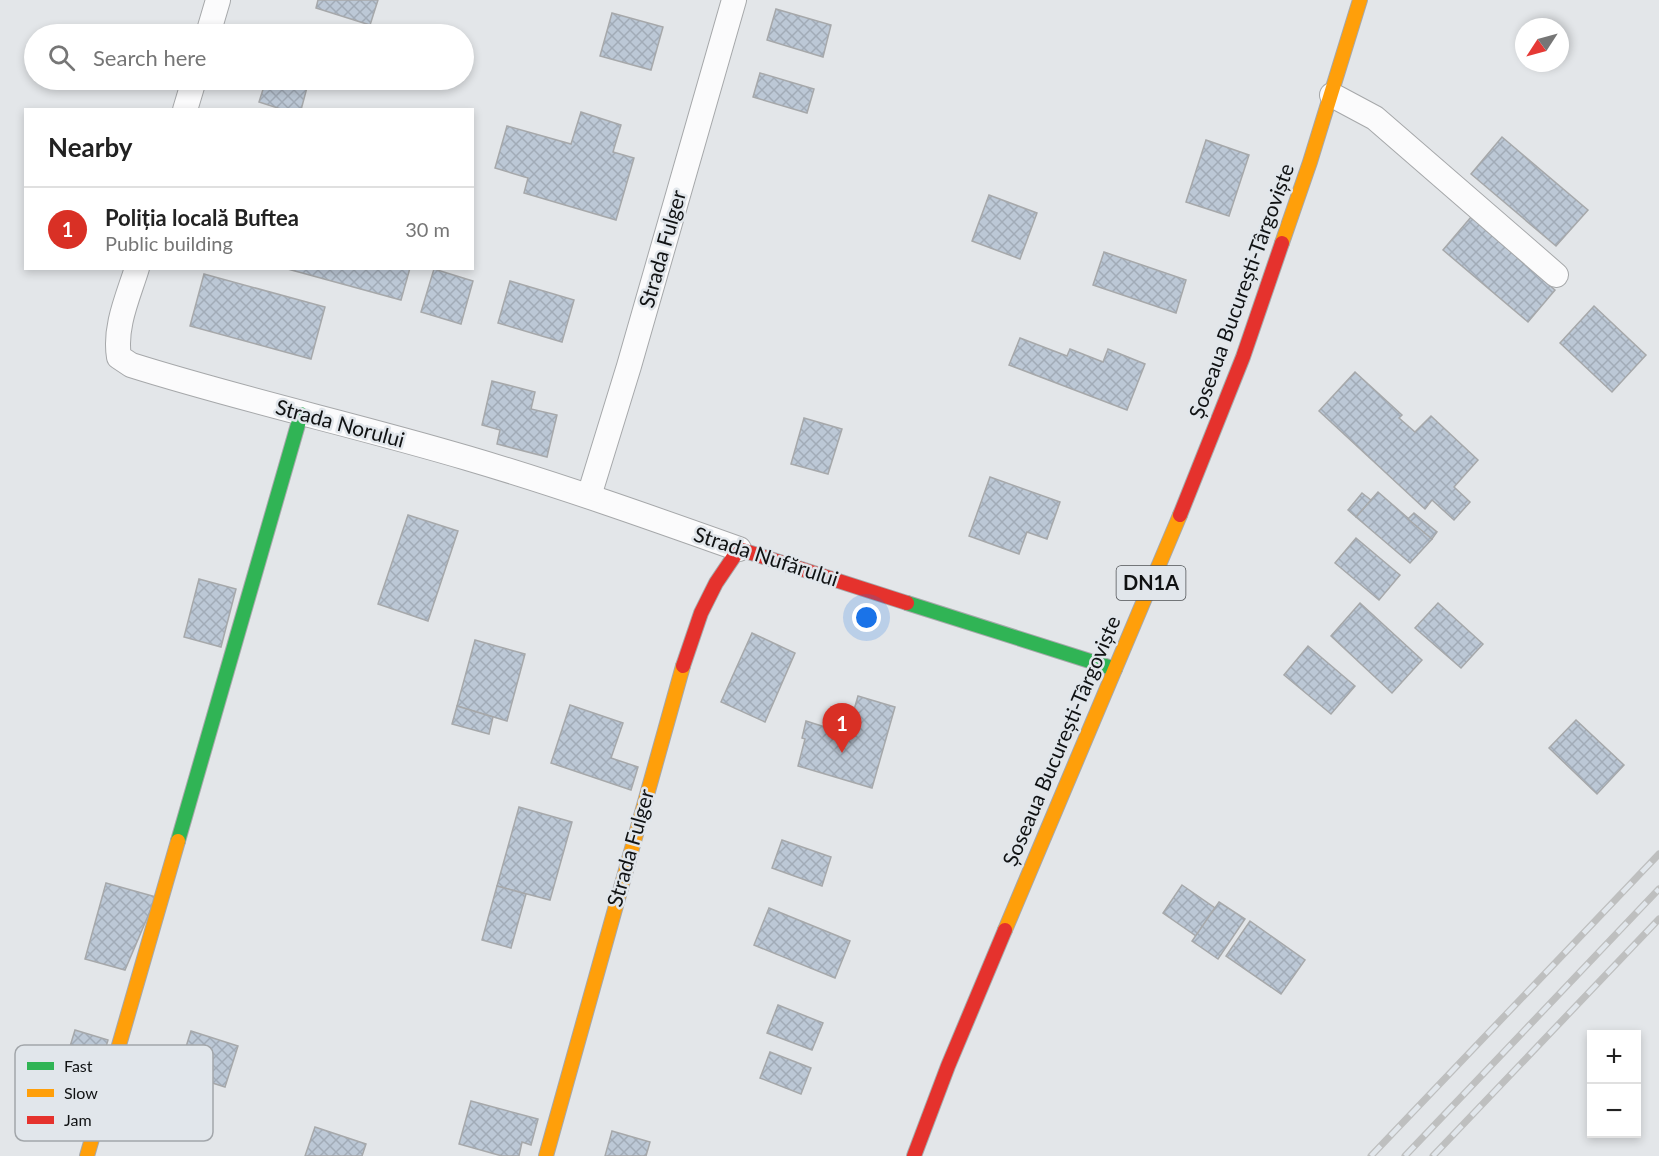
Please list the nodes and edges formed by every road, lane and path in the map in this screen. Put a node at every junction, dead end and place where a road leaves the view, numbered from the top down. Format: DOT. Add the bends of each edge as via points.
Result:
graph roads {
  1 [pos="218,0"];
  2 [pos="735,0"];
  3 [pos="1360,0"];
  4 [pos="211,24"];
  5 [pos="191,90"];
  6 [pos="1332,95"];
  7 [pos="186,108"];
  8 [pos="136,270"];
  9 [pos="1556,275"];
  10 [pos="301,414"];
  11 [pos="589,496"];
  12 [pos="739,549"];
  13 [pos="1115,669"];
  14 [pos="119,1045"];
  15 [pos="91,1141"];
  16 [pos="87,1156"];
  17 [pos="546,1156"];
  18 [pos="914,1156"];
  1 -- 4 [label="street"];
  2 -- 11 [label="street, Strada Fulger"];
  3 -- 6 [label="street, Șoseaua București-Târgoviște / DN1A"];
  5 -- 7 [label="street"];
  6 -- 9 [label="street" via="1376,118"];
  6 -- 13 [label="street, Șoseaua București-Târgoviște / DN1A" via="1239,367"];
  8 -- 10 [label="street, Strada Norului" via="118,330 119,357 131,365"];
  10 -- 11 [label="street, Strada Norului" via="467,458"];
  10 -- 14 [label="street"];
  11 -- 12 [label="street, Strada Nufărului"];
  12 -- 13 [label="street, Strada Nufărului"];
  12 -- 17 [label="street, Strada Fulger" via="701,613 679,680"];
  13 -- 18 [label="street, Șoseaua București-Târgoviște / DN1A"];
  15 -- 16 [label="street"];
}
